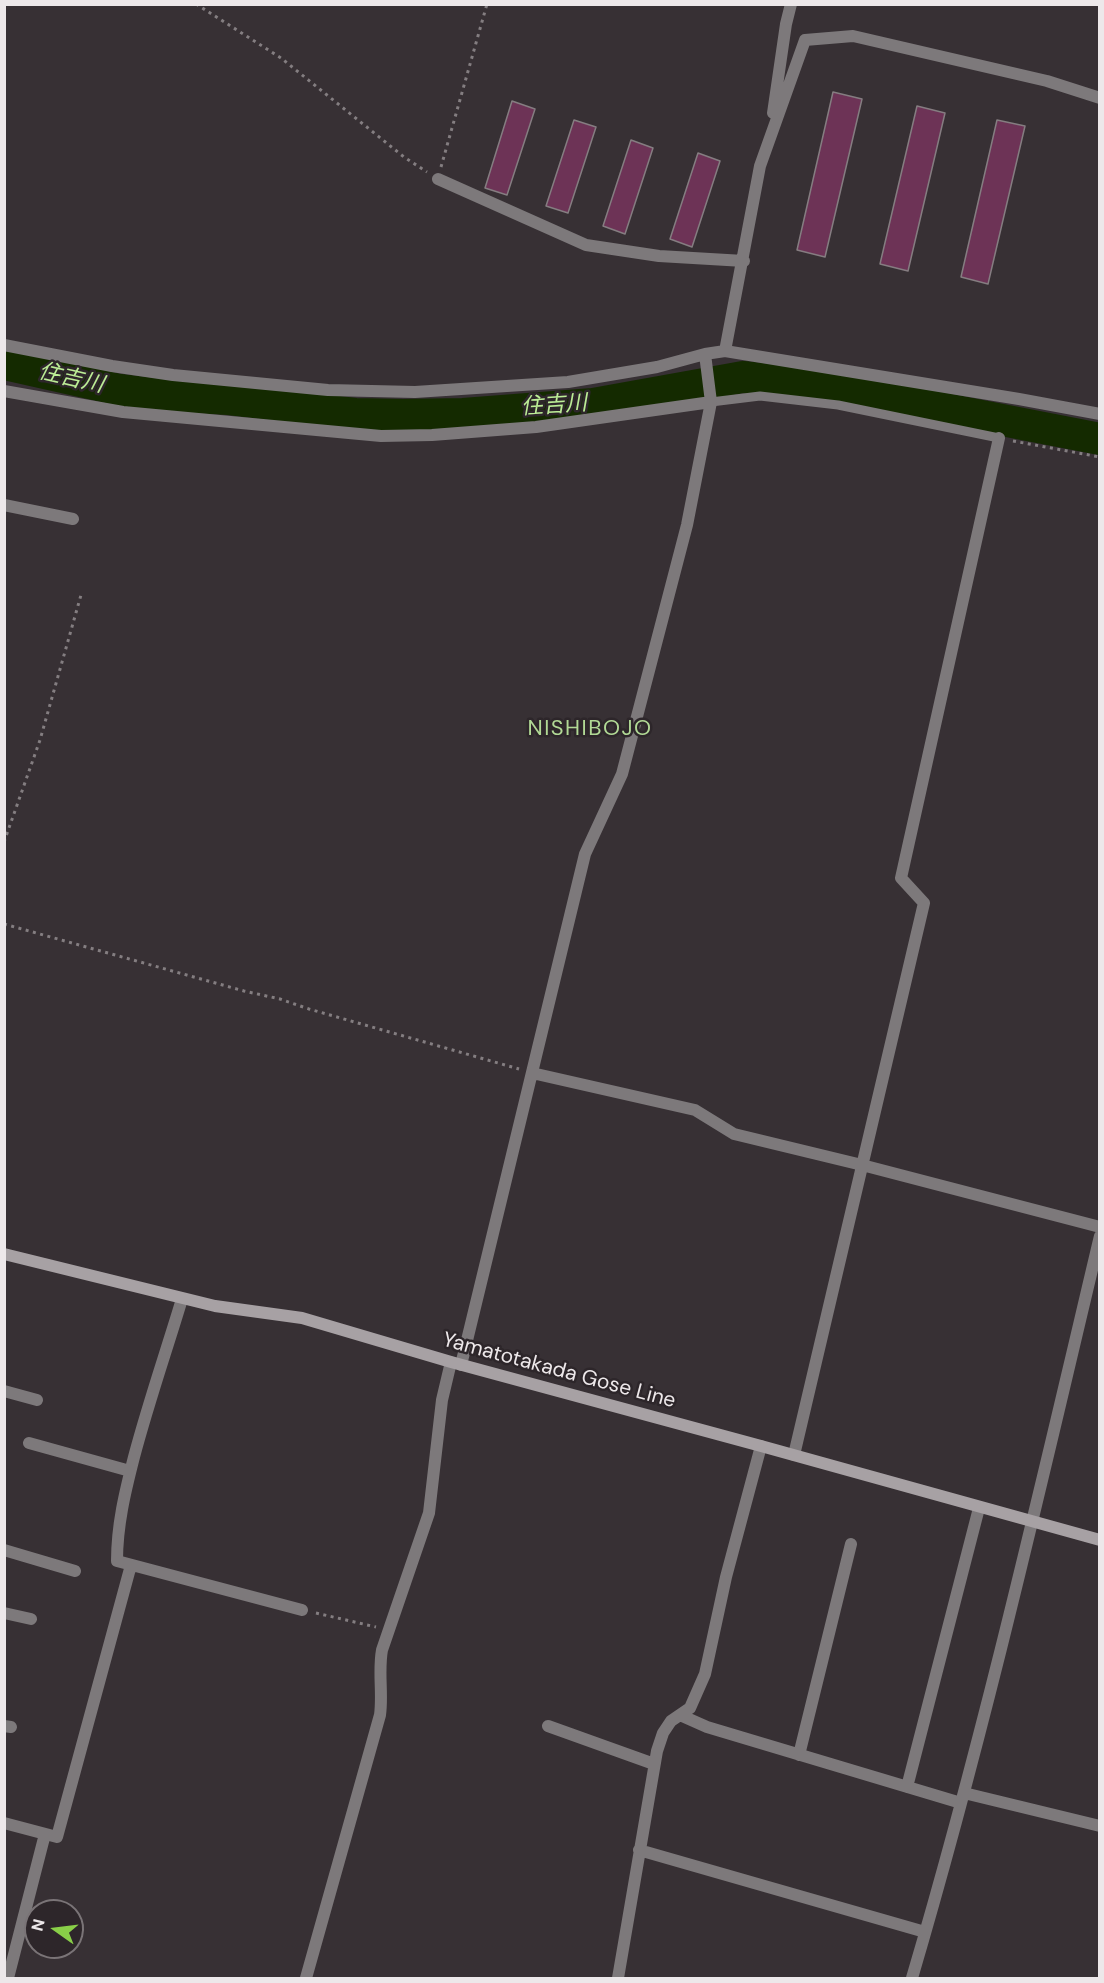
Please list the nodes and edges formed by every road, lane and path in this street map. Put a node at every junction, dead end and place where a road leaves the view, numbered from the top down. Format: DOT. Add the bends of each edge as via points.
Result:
graph roads {
  1 [pos="196,4"];
  2 [pos="487,4"];
  3 [pos="791,4"];
  4 [pos="1100,98"];
  5 [pos="769,138"];
  6 [pos="438,179"];
  7 [pos="744,261"];
  8 [pos="4,345"];
  9 [pos="725,351"];
  10 [pos="705,354"];
  11 [pos="4,391"];
  12 [pos="711,402"];
  13 [pos="1100,414"];
  14 [pos="999,438"];
  15 [pos="1100,457"];
  16 [pos="4,505"];
  17 [pos="73,519"];
  18 [pos="81,595"];
  19 [pos="4,842"];
  20 [pos="4,924"];
  21 [pos="532,1073"];
  22 [pos="862,1165"];
  23 [pos="1100,1227"];
  24 [pos="1100,1236"];
  25 [pos="4,1254"];
  26 [pos="182,1299"];
  27 [pos="456,1364"];
  28 [pos="4,1391"];
  29 [pos="37,1400"];
  30 [pos="29,1443"];
  31 [pos="761,1446"];
  32 [pos="794,1455"];
  33 [pos="130,1472"];
  34 [pos="979,1508"];
  35 [pos="1032,1522"];
  36 [pos="1100,1540"];
  37 [pos="851,1544"];
  38 [pos="4,1550"];
  39 [pos="131,1565"];
  40 [pos="75,1571"];
  41 [pos="302,1610"];
  42 [pos="4,1613"];
  43 [pos="31,1619"];
  44 [pos="389,1630"];
  45 [pos="680,1715"];
  46 [pos="548,1726"];
  47 [pos="799,1755"];
  48 [pos="654,1764"];
  49 [pos="907,1787"];
  50 [pos="962,1798"];
  51 [pos="4,1823"];
  52 [pos="1100,1826"];
  53 [pos="45,1834"];
  54 [pos="639,1850"];
  55 [pos="925,1932"];
  56 [pos="8,1978"];
  57 [pos="306,1978"];
  58 [pos="618,1978"];
  59 [pos="912,1978"];
  1 -- 6 [label="path" via="281,58 404,157"];
  2 -- 6 [label="path"];
  3 -- 5 [label="street"];
  4 -- 5 [label="street" via="1047,81 853,36 805,40"];
  5 -- 7 [label="street" via="760,166"];
  6 -- 7 [label="street" via="586,245 659,256"];
  7 -- 9 [label="street"];
  8 -- 10 [label="street" via="173,375 328,390 415,392 568,382 657,367"];
  9 -- 10 [label="street"];
  9 -- 13 [label="street"];
  10 -- 12 [label="street"];
  11 -- 12 [label="street" via="123,412 381,436 537,427"];
  12 -- 14 [label="lane" via="760,396 838,405"];
  12 -- 21 [label="street" via="687,525 622,774 585,854"];
  14 -- 15 [label="path"];
  14 -- 22 [label="street" via="901,878 924,903"];
  16 -- 17 [label="street"];
  18 -- 19 [label="path" via="40,740"];
  20 -- 21 [label="path"];
  21 -- 22 [label="street" via="695,1110 734,1134"];
  21 -- 27 [label="street"];
  22 -- 23 [label="street"];
  22 -- 32 [label="street"];
  24 -- 35 [label="street"];
  25 -- 26 [label="main road, Yamatotakada Gose Line"];
  26 -- 27 [label="main road, Yamatotakada Gose Line" via="302,1318"];
  26 -- 33 [label="street"];
  27 -- 31 [label="main road, Yamatotakada Gose Line"];
  27 -- 44 [label="street" via="442,1400 429,1513"];
  28 -- 29 [label="street"];
  30 -- 33 [label="street"];
  31 -- 32 [label="main road, Yamatotakada Gose Line"];
  31 -- 45 [label="street" via="705,1674 690,1708"];
  32 -- 34 [label="main road, Yamatotakada Gose Line"];
  33 -- 39 [label="street" via="121,1509 117,1561"];
  34 -- 35 [label="main road, Yamatotakada Gose Line"];
  34 -- 49 [label="street"];
  35 -- 36 [label="main road, Yamatotakada Gose Line"];
  35 -- 50 [label="street"];
  37 -- 47 [label="street"];
  38 -- 40 [label="street"];
  39 -- 41 [label="street"];
  39 -- 53 [label="street" via="57,1838"];
  41 -- 44 [label="path"];
  42 -- 43 [label="street"];
  44 -- 57 [label="street" via="379,1666 381,1715"];
  45 -- 47 [label="street"];
  45 -- 48 [label="street" via="670,1721 663,1733"];
  46 -- 48 [label="street"];
  47 -- 49 [label="street"];
  48 -- 54 [label="street"];
  49 -- 50 [label="street"];
  50 -- 52 [label="street"];
  50 -- 55 [label="street"];
  51 -- 53 [label="street"];
  53 -- 56 [label="street"];
  54 -- 55 [label="street"];
  54 -- 58 [label="street"];
  55 -- 59 [label="street"];
}
